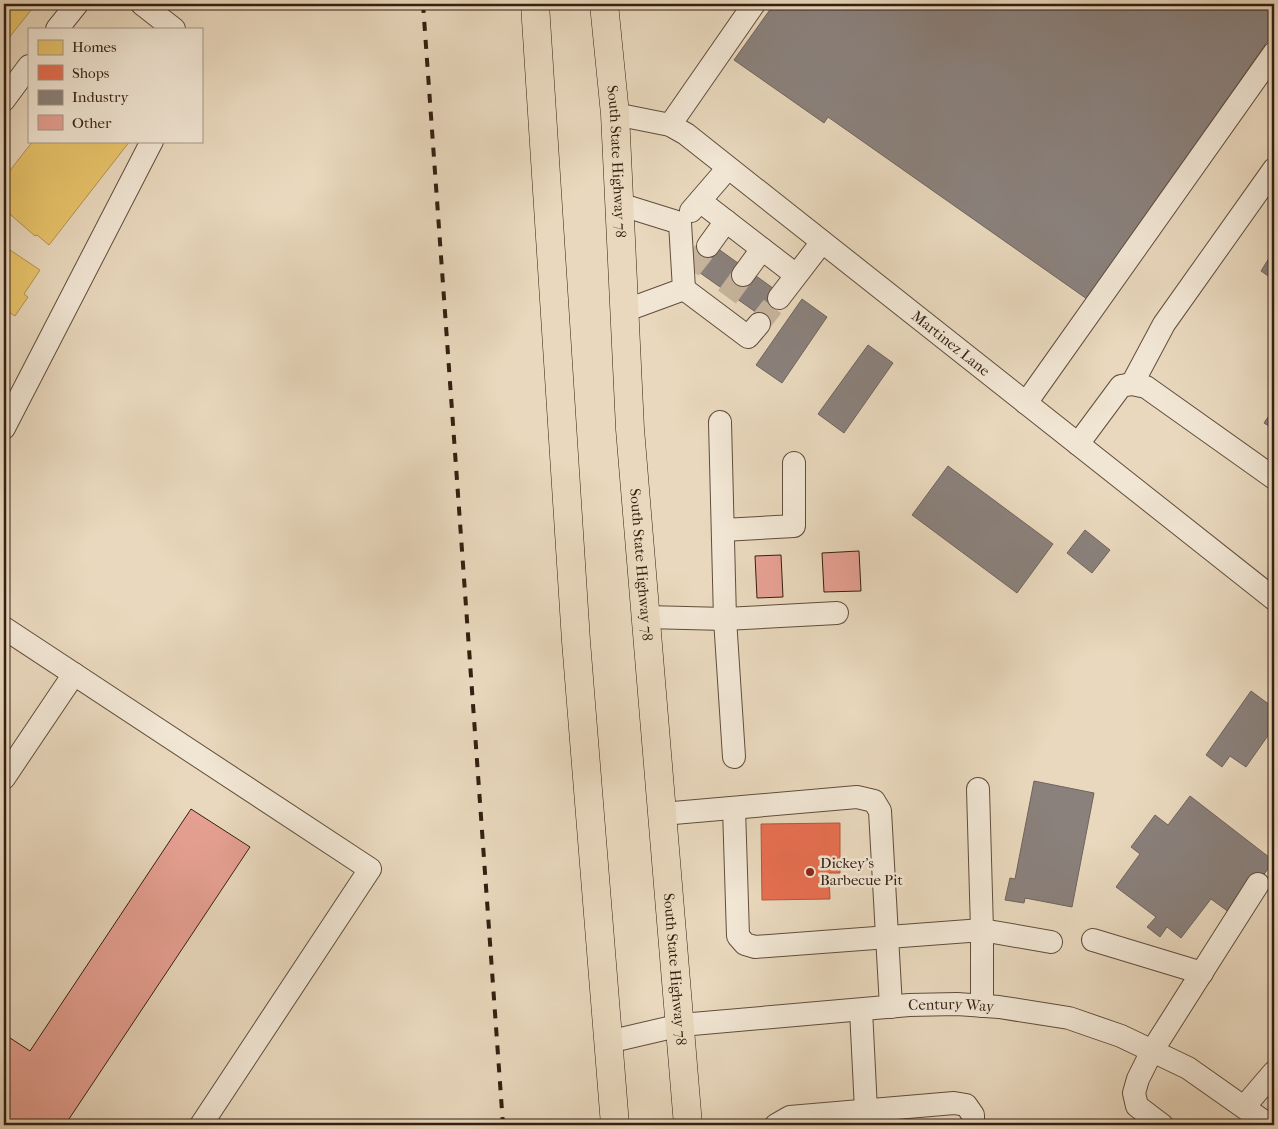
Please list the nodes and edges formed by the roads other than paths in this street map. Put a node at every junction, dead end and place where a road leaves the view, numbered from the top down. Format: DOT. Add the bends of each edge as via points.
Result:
graph roads {
  1 [pos="77,4"];
  2 [pos="142,4"];
  3 [pos="535,4"];
  4 [pos="604,4"];
  5 [pos="754,4"];
  6 [pos="59,28"];
  7 [pos="173,28"];
  8 [pos="1274,53"];
  9 [pos="28,67"];
  10 [pos="4,100"];
  11 [pos="615,114"];
  12 [pos="670,125"];
  13 [pos="151,142"];
  14 [pos="728,168"];
  15 [pos="1274,169"];
  16 [pos="700,201"];
  17 [pos="619,204"];
  18 [pos="726,221"];
  19 [pos="680,223"];
  20 [pos="822,242"];
  21 [pos="708,246"];
  22 [pos="762,249"];
  23 [pos="743,275"];
  24 [pos="796,275"];
  25 [pos="686,279"];
  26 [pos="778,298"];
  27 [pos="624,311"];
  28 [pos="759,324"];
  29 [pos="1132,384"];
  30 [pos="1026,403"];
  31 [pos="720,422"];
  32 [pos="4,428"];
  33 [pos="1078,444"];
  34 [pos="794,464"];
  35 [pos="1274,478"];
  36 [pos="723,530"];
  37 [pos="1274,599"];
  38 [pos="837,613"];
  39 [pos="646,617"];
  40 [pos="725,619"];
  41 [pos="4,628"];
  42 [pos="74,674"];
  43 [pos="734,757"];
  44 [pos="4,778"];
  45 [pos="978,789"];
  46 [pos="734,808"];
  47 [pos="662,814"];
  48 [pos="1258,884"];
  49 [pos="982,930"];
  50 [pos="888,938"];
  51 [pos="1093,940"];
  52 [pos="1051,942"];
  53 [pos="1202,972"];
  54 [pos="982,1006"];
  55 [pos="891,1007"];
  56 [pos="861,1010"];
  57 [pos="681,1025"];
  58 [pos="608,1042"];
  59 [pos="1152,1051"];
  60 [pos="1274,1072"];
  61 [pos="1244,1107"];
  62 [pos="866,1110"];
  63 [pos="201,1125"];
  64 [pos="615,1125"];
  65 [pos="688,1125"];
  66 [pos="776,1125"];
  67 [pos="973,1125"];
  68 [pos="1162,1125"];
  69 [pos="1269,1125"];
  1 -- 6 [label="street"];
  2 -- 7 [label="street"];
  3 -- 58 [label="main road" via="576,641"];
  4 -- 11 [label="main road, South State Highway 78"];
  5 -- 12 [label="street"];
  8 -- 30 [label="street"];
  9 -- 10 [label="street"];
  11 -- 12 [label="street, Martinez Lane"];
  11 -- 17 [label="main road, South State Highway 78"];
  12 -- 14 [label="street, Martinez Lane"];
  13 -- 32 [label="street"];
  14 -- 16 [label="street"];
  14 -- 20 [label="street, Martinez Lane"];
  15 -- 29 [label="street" via="1164,324"];
  16 -- 18 [label="street"];
  16 -- 19 [label="street"];
  17 -- 19 [label="street"];
  17 -- 27 [label="main road, South State Highway 78"];
  18 -- 21 [label="street"];
  18 -- 22 [label="street"];
  19 -- 25 [label="street"];
  20 -- 24 [label="street"];
  20 -- 30 [label="street, Martinez Lane"];
  22 -- 23 [label="street"];
  22 -- 24 [label="street"];
  24 -- 26 [label="street"];
  25 -- 27 [label="street"];
  25 -- 28 [label="street" via="721,305 748,337"];
  27 -- 39 [label="main road, South State Highway 78"];
  29 -- 33 [label="street" via="1122,386"];
  29 -- 35 [label="street" via="1146,387"];
  30 -- 33 [label="street, Martinez Lane"];
  31 -- 36 [label="street"];
  33 -- 37 [label="street, Martinez Lane"];
  34 -- 36 [label="street" via="794,526"];
  36 -- 40 [label="street"];
  38 -- 40 [label="street"];
  39 -- 40 [label="street"];
  39 -- 47 [label="main road, South State Highway 78"];
  40 -- 43 [label="street"];
  41 -- 42 [label="street"];
  42 -- 44 [label="street"];
  42 -- 63 [label="street" via="370,869"];
  45 -- 49 [label="street"];
  46 -- 47 [label="street"];
  46 -- 50 [label="street" via="857,797 874,801 880,811"];
  46 -- 50 [label="street" via="738,936 745,944 755,947"];
  47 -- 57 [label="main road, South State Highway 78"];
  48 -- 53 [label="street"];
  49 -- 50 [label="street"];
  49 -- 52 [label="street"];
  49 -- 54 [label="street"];
  50 -- 55 [label="street"];
  51 -- 53 [label="street"];
  53 -- 59 [label="street"];
  54 -- 55 [label="street, Century Way"];
  54 -- 59 [label="street, Century Way" via="1069,1018"];
  55 -- 56 [label="street, Century Way"];
  56 -- 57 [label="street, Century Way"];
  56 -- 62 [label="street"];
  57 -- 58 [label="street, Century Way"];
  57 -- 65 [label="main road, South State Highway 78"];
  58 -- 64 [label="main road"];
  59 -- 61 [label="street, Century Way" via="1188,1068"];
  59 -- 68 [label="street" via="1134,1094 1137,1106"];
  60 -- 61 [label="street"];
  61 -- 69 [label="street, Century Way"];
  62 -- 66 [label="street" via="790,1117"];
  62 -- 67 [label="street" via="954,1102 966,1105"];
}
